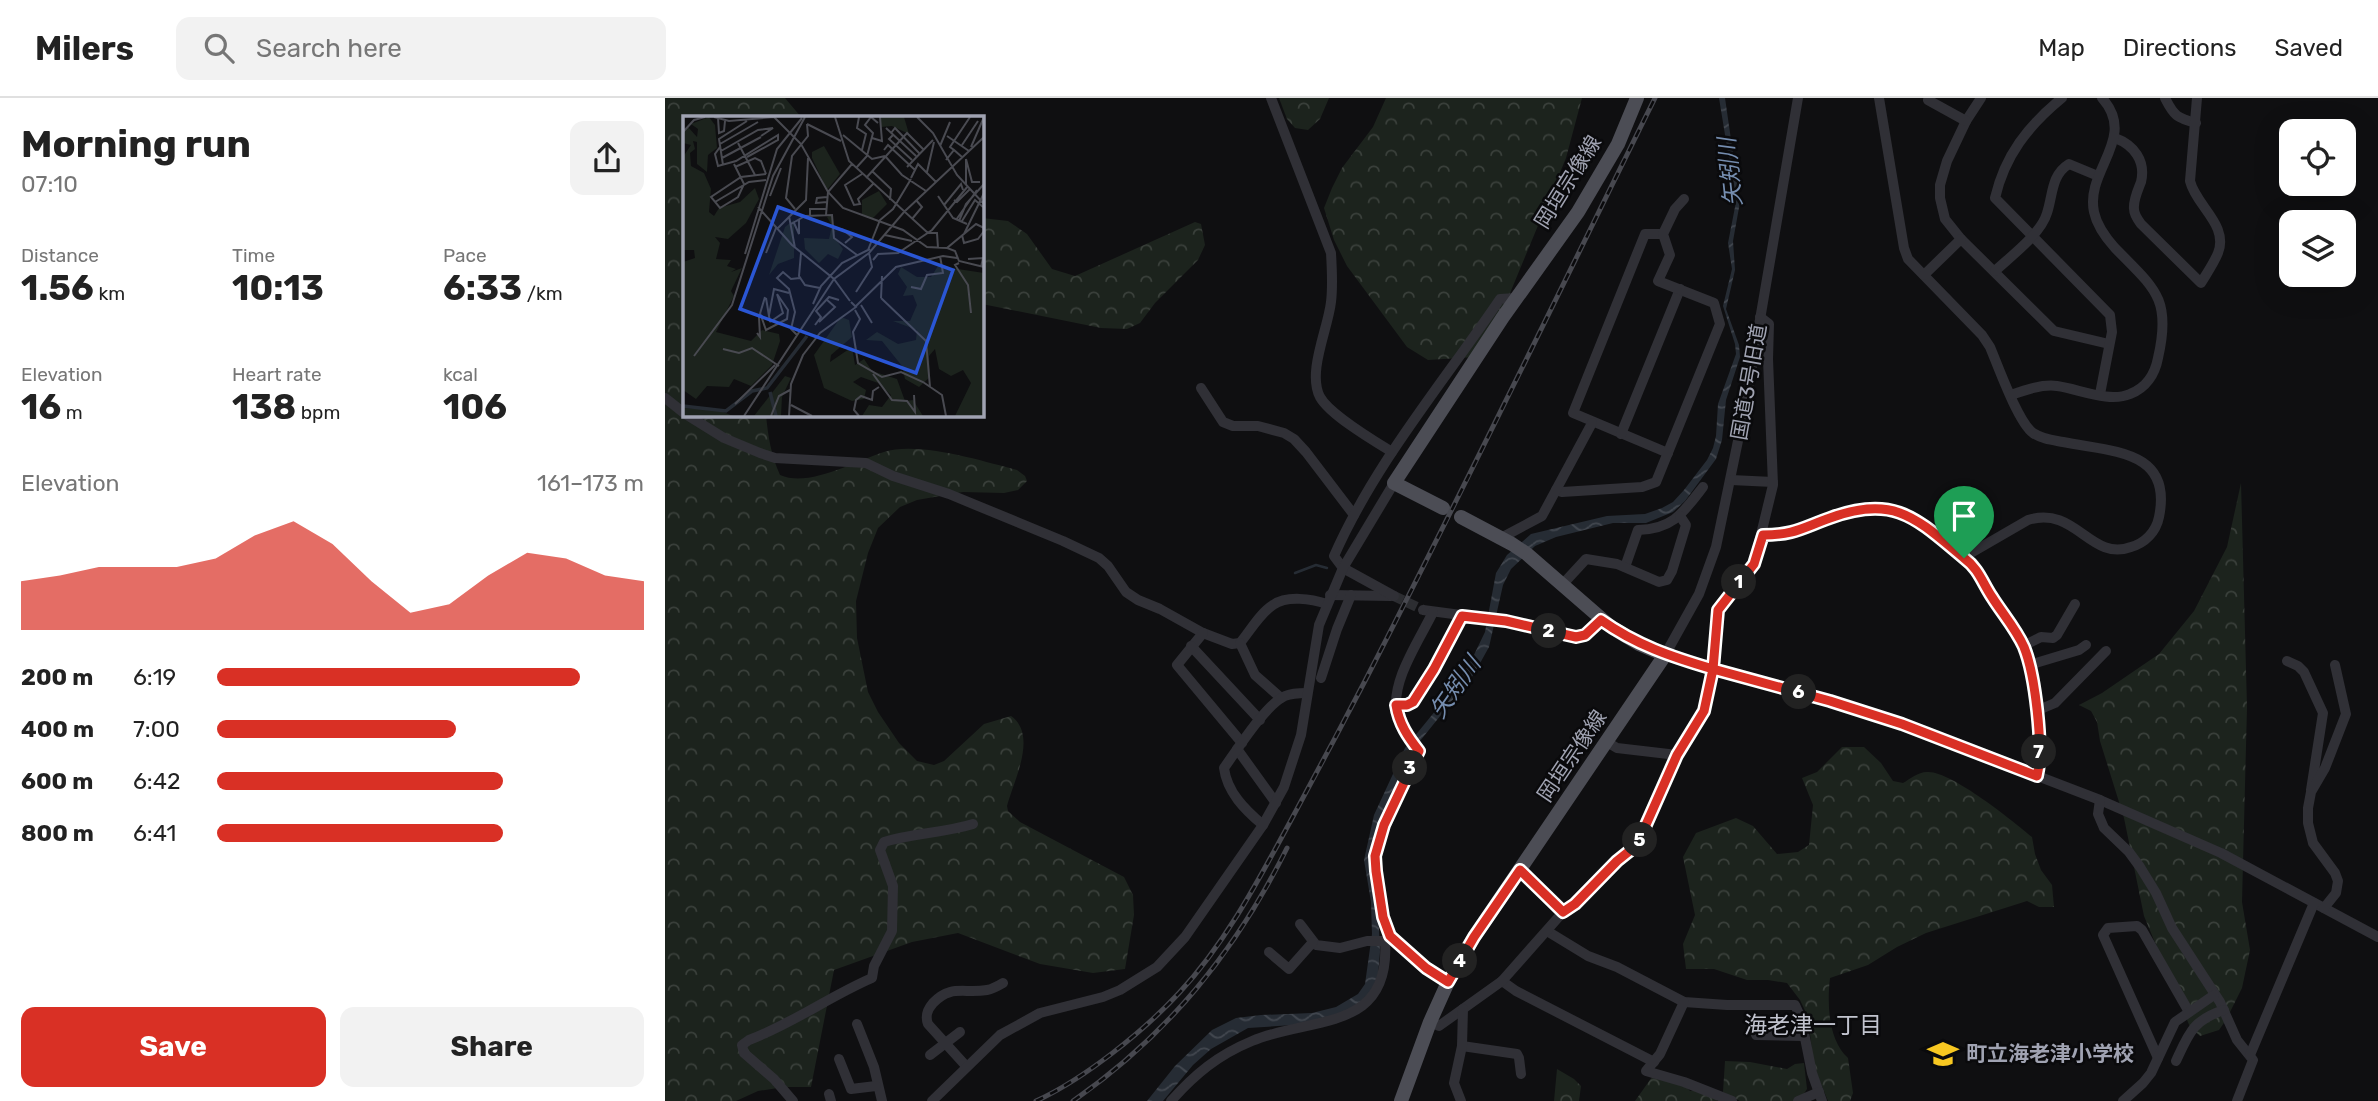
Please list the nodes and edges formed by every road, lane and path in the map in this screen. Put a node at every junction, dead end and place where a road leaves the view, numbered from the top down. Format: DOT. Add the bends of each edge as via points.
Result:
graph roads {
  1 [pos="1271,98"];
  2 [pos="1637,98"];
  3 [pos="1798,98"];
  4 [pos="1879,98"];
  5 [pos="1981,98"];
  6 [pos="2062,98"];
  7 [pos="2102,98"];
  8 [pos="2165,98"];
  9 [pos="2197,98"];
  10 [pos="1928,100"];
  11 [pos="1966,121"];
  12 [pos="2196,124"];
  13 [pos="2115,138"];
  14 [pos="2098,176"];
  15 [pos="1683,199"];
  16 [pos="1663,234"];
  17 [pos="2032,235"];
  18 [pos="1961,239"];
  19 [pos="1995,271"];
  20 [pos="1924,275"];
  21 [pos="1680,289"];
  22 [pos="1516,298"];
  23 [pos="1760,317"];
  24 [pos="2109,344"];
  25 [pos="1201,388"];
  26 [pos="2100,394"];
  27 [pos="2011,395"];
  28 [pos="665,398"];
  29 [pos="683,412"];
  30 [pos="689,416"];
  31 [pos="1592,423"];
  32 [pos="1621,434"];
  33 [pos="1392,452"];
  34 [pos="1668,453"];
  35 [pos="1731,480"];
  36 [pos="1773,482"];
  37 [pos="1394,483"];
  38 [pos="1703,487"];
  39 [pos="1556,490"];
  40 [pos="1443,508"];
  41 [pos="1354,515"];
  42 [pos="1680,516"];
  43 [pos="1461,517"];
  44 [pos="1763,535"];
  45 [pos="1506,541"];
  46 [pos="1964,558"];
  47 [pos="1625,567"];
  48 [pos="1343,568"];
  49 [pos="1562,585"];
  50 [pos="1351,595"];
  51 [pos="1329,600"];
  52 [pos="2074,604"];
  53 [pos="1462,616"];
  54 [pos="1601,620"];
  55 [pos="1319,625"];
  56 [pos="1337,629"];
  57 [pos="1203,633"];
  58 [pos="1240,643"];
  59 [pos="2086,645"];
  60 [pos="1191,646"];
  61 [pos="2023,646"];
  62 [pos="2106,651"];
  63 [pos="1665,655"];
  64 [pos="2287,661"];
  65 [pos="2029,665"];
  66 [pos="2335,666"];
  67 [pos="1713,669"];
  68 [pos="1321,678"];
  69 [pos="1307,693"];
  70 [pos="1281,698"];
  71 [pos="1396,705"];
  72 [pos="2036,711"];
  73 [pos="1260,720"];
  74 [pos="1607,742"];
  75 [pos="1239,746"];
  76 [pos="1677,755"];
  77 [pos="2037,776"];
  78 [pos="2311,792"];
  79 [pos="2100,800"];
  80 [pos="1276,803"];
  81 [pos="973,824"];
  82 [pos="1262,825"];
  83 [pos="1520,870"];
  84 [pos="2319,906"];
  85 [pos="1563,912"];
  86 [pos="1300,923"];
  87 [pos="1547,931"];
  88 [pos="2378,937"];
  89 [pos="1388,939"];
  90 [pos="1313,942"];
  91 [pos="1269,951"];
  92 [pos="1502,981"];
  93 [pos="1448,982"];
  94 [pos="1003,983"];
  95 [pos="2214,995"];
  96 [pos="1684,1002"];
  97 [pos="1463,1009"];
  98 [pos="2224,1010"];
  99 [pos="2189,1012"];
  100 [pos="1430,1022"];
  101 [pos="857,1024"];
  102 [pos="960,1032"];
  103 [pos="1756,1035"];
  104 [pos="1804,1036"];
  105 [pos="945,1044"];
  106 [pos="1462,1046"];
  107 [pos="930,1055"];
  108 [pos="2250,1055"];
  109 [pos="2158,1058"];
  110 [pos="839,1059"];
  111 [pos="2176,1060"];
  112 [pos="1654,1062"];
  113 [pos="966,1066"];
  114 [pos="1521,1074"];
  115 [pos="876,1086"];
  116 [pos="1820,1096"];
  117 [pos="793,1101"];
  118 [pos="881,1101"];
  119 [pos="932,1101"];
  120 [pos="1171,1101"];
  121 [pos="1401,1101"];
  122 [pos="1461,1101"];
  123 [pos="1732,1101"];
  124 [pos="1798,1101"];
  125 [pos="2123,1101"];
  126 [pos="2237,1101"];
  1 -- 33 [label="street" via="1331,254 1331,304 1315,373 1316,389 1321,400 1361,435"];
  2 -- 22 [label="main road, 岡垣宗像線" via="1618,144 1578,212"];
  3 -- 23 [label="street, 国道3号旧道"];
  4 -- 20 [label="street" via="1904,248"];
  5 -- 11 [label="street"];
  6 -- 17 [label="street" via="2043,113 2009,156 1995,198"];
  7 -- 13 [label="street" via="2112,115"];
  8 -- 12 [label="street" via="2172,114"];
  9 -- 12 [label="street"];
  10 -- 11 [label="street"];
  11 -- 18 [label="street" via="1940,185 1945,219"];
  12 -- 13 [label="street" via="2190,181 2217,227 2221,244 2201,283 2136,216 2133,208 2142,165 2131,146"];
  13 -- 14 [label="street"];
  14 -- 17 [label="street" via="2069,164 2063,168 2042,224"];
  14 -- 26 [label="street" via="2093,195 2100,228 2154,289 2164,328 2157,364 2146,384 2129,395"];
  15 -- 16 [label="street"];
  16 -- 21 [label="street" via="1670,255 1658,281"];
  16 -- 31 [label="street" via="1645,234 1573,413"];
  17 -- 19 [label="street"];
  17 -- 24 [label="street" via="2110,315"];
  18 -- 19 [label="street"];
  18 -- 20 [label="street"];
  19 -- 24 [label="street" via="2054,331"];
  20 -- 27 [label="street" via="1982,335"];
  21 -- 32 [label="street"];
  21 -- 34 [label="street" via="1714,303 1720,324"];
  22 -- 33 [label="street" via="1500,299"];
  22 -- 37 [label="main road, 岡垣宗像線"];
  23 -- 35 [label="street, 国道3号旧道"];
  23 -- 36 [label="street" via="1769,324"];
  24 -- 26 [label="street"];
  25 -- 41 [label="street" via="1223,422 1258,426 1294,439"];
  26 -- 27 [label="street" via="2056,386"];
  27 -- 46 [label="street" via="2025,427 2034,434 2144,462 2160,484 2158,523 2138,545 2122,550 2101,546 2060,519 2038,517"];
  28 -- 29 [label="street"];
  30 -- 57 [label="street" via="760,453 775,458 866,463 1063,541 1100,558 1137,600"];
  31 -- 32 [label="street"];
  31 -- 39 [label="street"];
  32 -- 34 [label="street"];
  33 -- 41 [label="street"];
  34 -- 39 [label="street" via="1656,482 1642,488"];
  35 -- 36 [label="street"];
  35 -- 63 [label="street, 国道3号旧道" via="1709,570"];
  36 -- 44 [label="street"];
  37 -- 40 [label="main road"];
  37 -- 48 [label="street"];
  38 -- 42 [label="street"];
  39 -- 45 [label="street" via="1542,516"];
  41 -- 48 [label="street" via="1334,556"];
  42 -- 47 [label="street" via="1659,527 1638,530"];
  42 -- 47 [label="street" via="1686,525 1667,580 1658,582"];
  43 -- 45 [label="main road"];
  44 -- 46 [label="street" via="1785,535 1844,513 1897,511 1924,524"];
  44 -- 67 [label="street" via="1754,564 1718,610"];
  45 -- 49 [label="main road"];
  46 -- 61 [label="street" via="1975,565"];
  47 -- 49 [label="street" via="1586,559"];
  48 -- 50 [label="street" via="1394,596"];
  48 -- 51 [label="street"];
  49 -- 54 [label="main road"];
  50 -- 51 [label="street"];
  50 -- 56 [label="street"];
  51 -- 55 [label="street"];
  51 -- 58 [label="street" via="1271,605"];
  52 -- 61 [label="street" via="2057,635"];
  53 -- 54 [label="street" via="1576,637"];
  53 -- 71 [label="street" via="1413,702"];
  53 -- 71 [label="street" via="1428,611 1397,690"];
  54 -- 63 [label="main road"];
  55 -- 56 [label="street"];
  55 -- 69 [label="street"];
  56 -- 68 [label="street"];
  57 -- 58 [label="street"];
  57 -- 60 [label="street"];
  58 -- 70 [label="street" via="1255,675"];
  59 -- 65 [label="street"];
  60 -- 73 [label="street"];
  60 -- 75 [label="street" via="1177,665"];
  61 -- 65 [label="street"];
  62 -- 72 [label="street" via="2055,703"];
  63 -- 67 [label="street"];
  63 -- 74 [label="main road, 岡垣宗像線"];
  64 -- 78 [label="street" via="2304,672 2323,713"];
  65 -- 72 [label="street"];
  66 -- 78 [label="street" via="2346,714"];
  67 -- 76 [label="street" via="1704,711"];
  67 -- 77 [label="street" via="1879,716"];
  69 -- 70 [label="street"];
  69 -- 80 [label="street" via="1293,764"];
  70 -- 73 [label="street"];
  71 -- 89 [label="street" via="1406,734 1419,751 1392,805 1375,856"];
  72 -- 77 [label="street"];
  73 -- 75 [label="street"];
  74 -- 76 [label="street" via="1617,748"];
  74 -- 83 [label="main road, 岡垣宗像線"];
  75 -- 80 [label="street"];
  75 -- 82 [label="street" via="1224,768 1225,777 1242,807"];
  76 -- 85 [label="street" via="1637,845"];
  77 -- 79 [label="street"];
  78 -- 84 [label="street" via="2309,833 2339,881 2336,893"];
  79 -- 84 [label="street" via="2221,853"];
  79 -- 95 [label="street" via="2103,828 2140,867"];
  80 -- 82 [label="street"];
  81 -- 117 [label="street" via="884,842 880,850 893,886 892,931 872,978 743,1045 744,1053"];
  82 -- 113 [label="street" via="1185,937 1157,967 1112,994 1039,1013 1019,1023"];
  83 -- 85 [label="street"];
  83 -- 93 [label="main road, 岡垣宗像線"];
  84 -- 88 [label="street"];
  84 -- 108 [label="street"];
  85 -- 87 [label="street"];
  86 -- 90 [label="street"];
  87 -- 92 [label="street"];
  87 -- 96 [label="street"];
  89 -- 90 [label="street" via="1340,948"];
  89 -- 93 [label="street"];
  89 -- 120 [label="street" via="1378,987 1364,1006 1346,1017 1282,1030 1225,1054 1193,1076"];
  90 -- 91 [label="street" via="1289,968"];
  92 -- 97 [label="street"];
  92 -- 112 [label="street"];
  93 -- 100 [label="main road, 岡垣宗像線"];
  94 -- 105 [label="street" via="990,989 942,994 926,1018"];
  95 -- 98 [label="street"];
  95 -- 99 [label="street"];
  96 -- 104 [label="street" via="1795,1005"];
  96 -- 112 [label="street"];
  97 -- 100 [label="street" via="1439,1026"];
  97 -- 106 [label="street"];
  98 -- 108 [label="street" via="2237,1040"];
  98 -- 111 [label="street" via="2197,1025"];
  99 -- 109 [label="street" via="2175,1022"];
  99 -- 109 [label="street" via="2142,930 2137,926 2108,928 2102,934"];
  100 -- 121 [label="main road, 岡垣宗像線"];
  101 -- 115 [label="street" via="874,1067"];
  102 -- 105 [label="street"];
  103 -- 104 [label="street"];
  104 -- 116 [label="street"];
  105 -- 107 [label="street"];
  105 -- 113 [label="street"];
  106 -- 114 [label="street" via="1517,1054"];
  106 -- 122 [label="street" via="1454,1083"];
  108 -- 126 [label="street" via="2252,1066"];
  109 -- 125 [label="street" via="2143,1083"];
  110 -- 115 [label="street" via="851,1089"];
  112 -- 123 [label="street" via="1646,1071"];
  113 -- 119 [label="street"];
  115 -- 118 [label="street"];
  116 -- 124 [label="street"];
}
